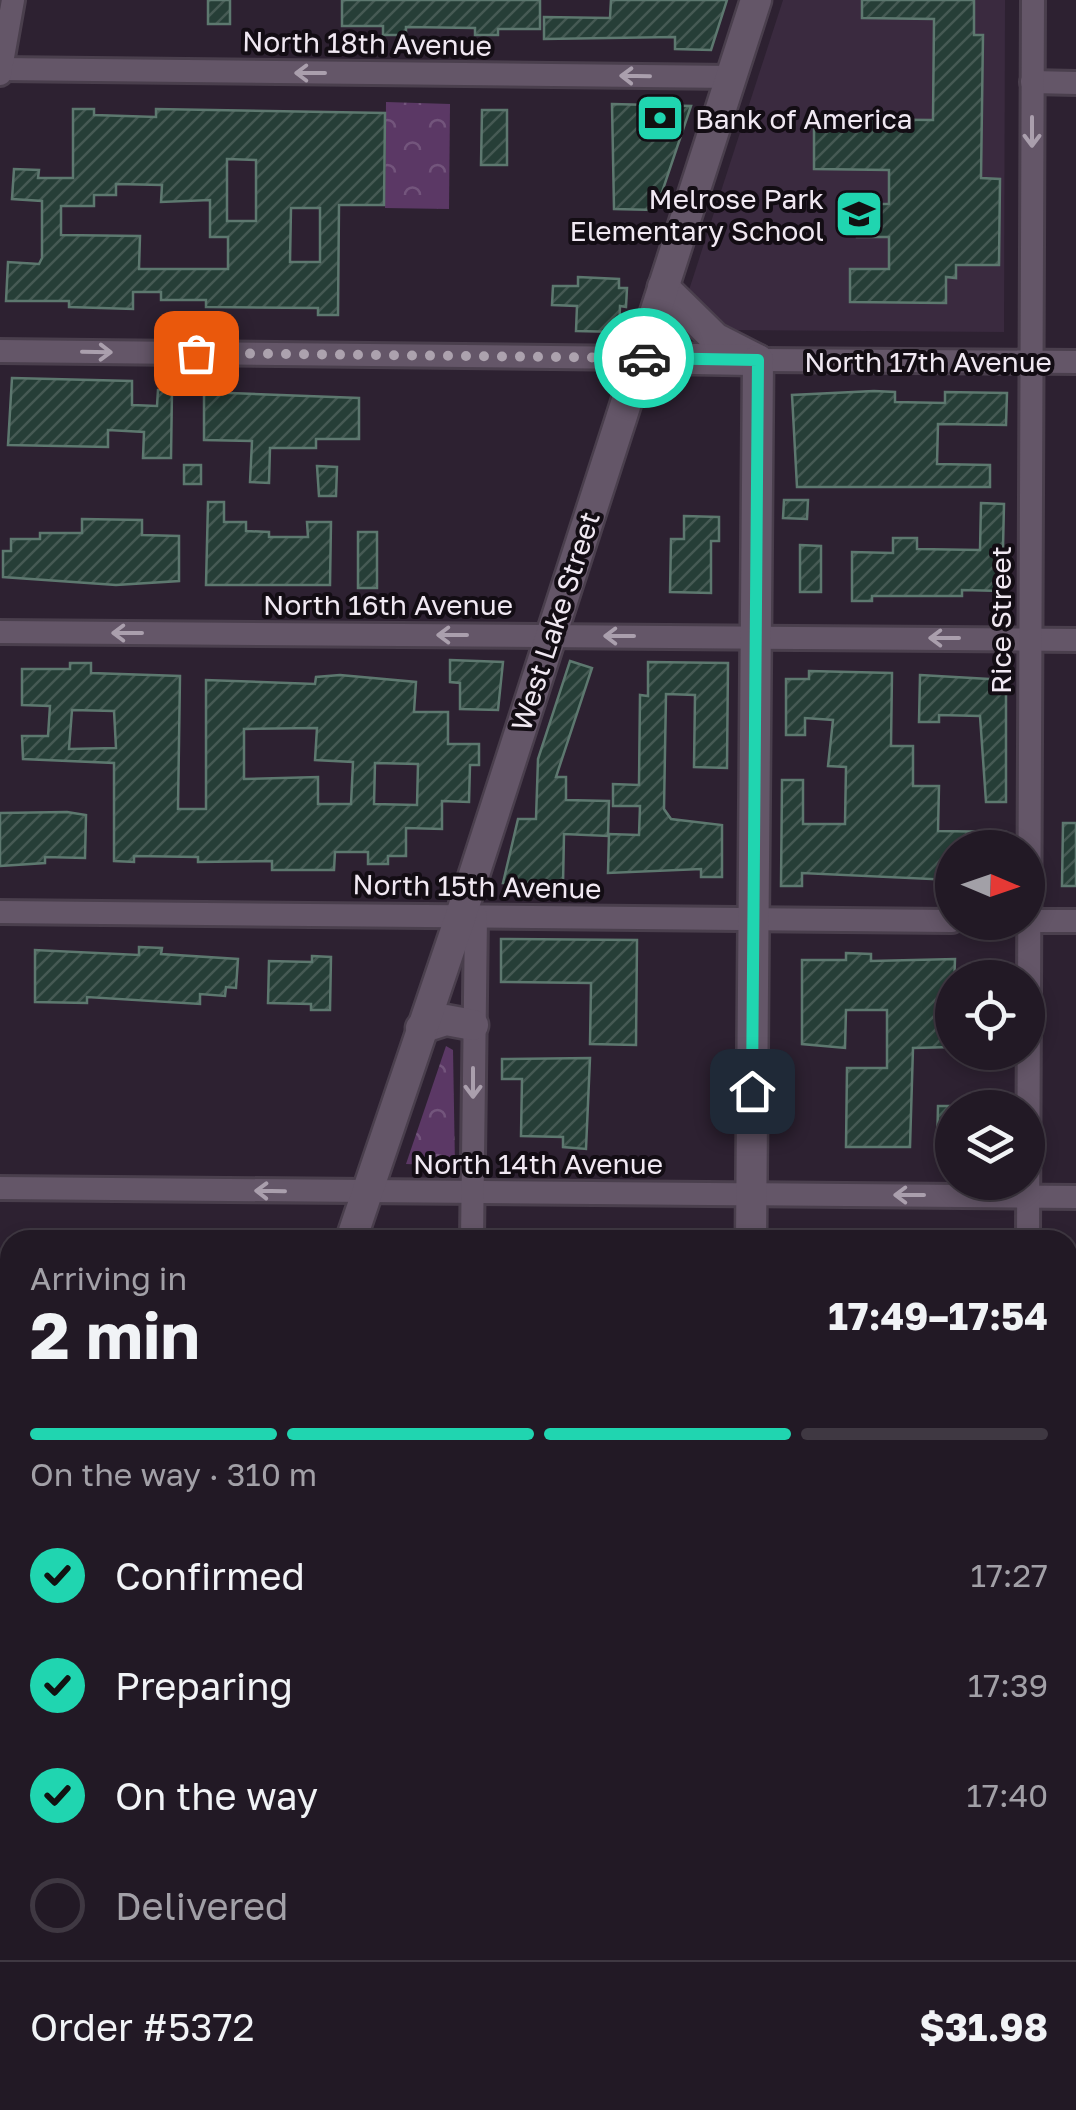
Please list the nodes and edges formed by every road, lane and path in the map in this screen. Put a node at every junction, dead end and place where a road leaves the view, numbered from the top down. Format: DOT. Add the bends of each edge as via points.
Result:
graph roads {
  1 [pos="13,0"];
  2 [pos="756,0"];
  3 [pos="1033,0"];
  4 [pos="0,72"];
  5 [pos="733,77"];
  6 [pos="1032,82"];
  7 [pos="1076,83"];
  8 [pos="663,286"];
  9 [pos="0,351"];
  10 [pos="639,358"];
  11 [pos="758,360"];
  12 [pos="1031,362"];
  13 [pos="1076,362"];
  14 [pos="0,632"];
  15 [pos="549,635"];
  16 [pos="756,637"];
  17 [pos="1030,639"];
  18 [pos="1076,640"];
  19 [pos="1029,830"];
  20 [pos="0,912"];
  21 [pos="469,915"];
  22 [pos="753,919"];
  23 [pos="935,921"];
  24 [pos="1045,921"];
  25 [pos="1076,921"];
  26 [pos="1028,940"];
  27 [pos="473,1024"];
  28 [pos="422,1028"];
  29 [pos="1028,1090"];
  30 [pos="0,1188"];
  31 [pos="367,1192"];
  32 [pos="472,1192"];
  33 [pos="751,1194"];
  34 [pos="935,1195"];
  35 [pos="1045,1196"];
  36 [pos="1076,1197"];
  37 [pos="1028,1200"];
  38 [pos="354,1230"];
  39 [pos="472,1230"];
  40 [pos="751,1230"];
  41 [pos="1028,1230"];
  1 -- 4 [label="street"];
  2 -- 5 [label="main road, West Lake Street"];
  3 -- 6 [label="street, Rice Street"];
  5 -- 4 [label="street, North 18th Avenue, one-way"];
  5 -- 8 [label="main road, West Lake Street"];
  6 -- 7 [label="street"];
  6 -- 12 [label="street, Rice Street, one-way"];
  8 -- 10 [label="main road, West Lake Street"];
  8 -- 11 [label="main road" via="716,338"];
  9 -- 10 [label="street, North 17th Avenue, one-way"];
  10 -- 11 [label="main road, North 17th Avenue"];
  10 -- 15 [label="main road, West Lake Street"];
  11 -- 12 [label="street, North 17th Avenue"];
  11 -- 16 [label="main road"];
  12 -- 13 [label="street, North 17th Avenue"];
  12 -- 17 [label="street, Rice Street"];
  15 -- 14 [label="street, North 16th Avenue, one-way"];
  16 -- 15 [label="street, North 16th Avenue, one-way"];
  15 -- 21 [label="main road, West Lake Street"];
  17 -- 16 [label="street, North 16th Avenue, one-way"];
  16 -- 22 [label="main road"];
  17 -- 18 [label="street, North 16th Avenue"];
  17 -- 19 [label="street, Rice Street"];
  20 -- 21 [label="street, North 15th Avenue"];
  21 -- 22 [label="street, North 15th Avenue"];
  21 -- 27 [label="street"];
  21 -- 28 [label="main road, West Lake Street"];
  22 -- 23 [label="street, North 15th Avenue"];
  22 -- 33 [label="main road"];
  24 -- 25 [label="street"];
  26 -- 29 [label="street, Rice Street"];
  27 -- 28 [label="main road" via="446,1020"];
  27 -- 32 [label="street, one-way"];
  28 -- 31 [label="main road, West Lake Street"];
  31 -- 30 [label="street, North 14th Avenue, one-way"];
  31 -- 32 [label="street, North 14th Avenue"];
  31 -- 38 [label="main road, West Lake Street"];
  32 -- 33 [label="street, North 14th Avenue"];
  32 -- 39 [label="street"];
  34 -- 33 [label="street, North 14th Avenue, one-way"];
  33 -- 40 [label="main road"];
  35 -- 36 [label="street, North 14th Avenue"];
  37 -- 41 [label="street, Rice Street"];
}
